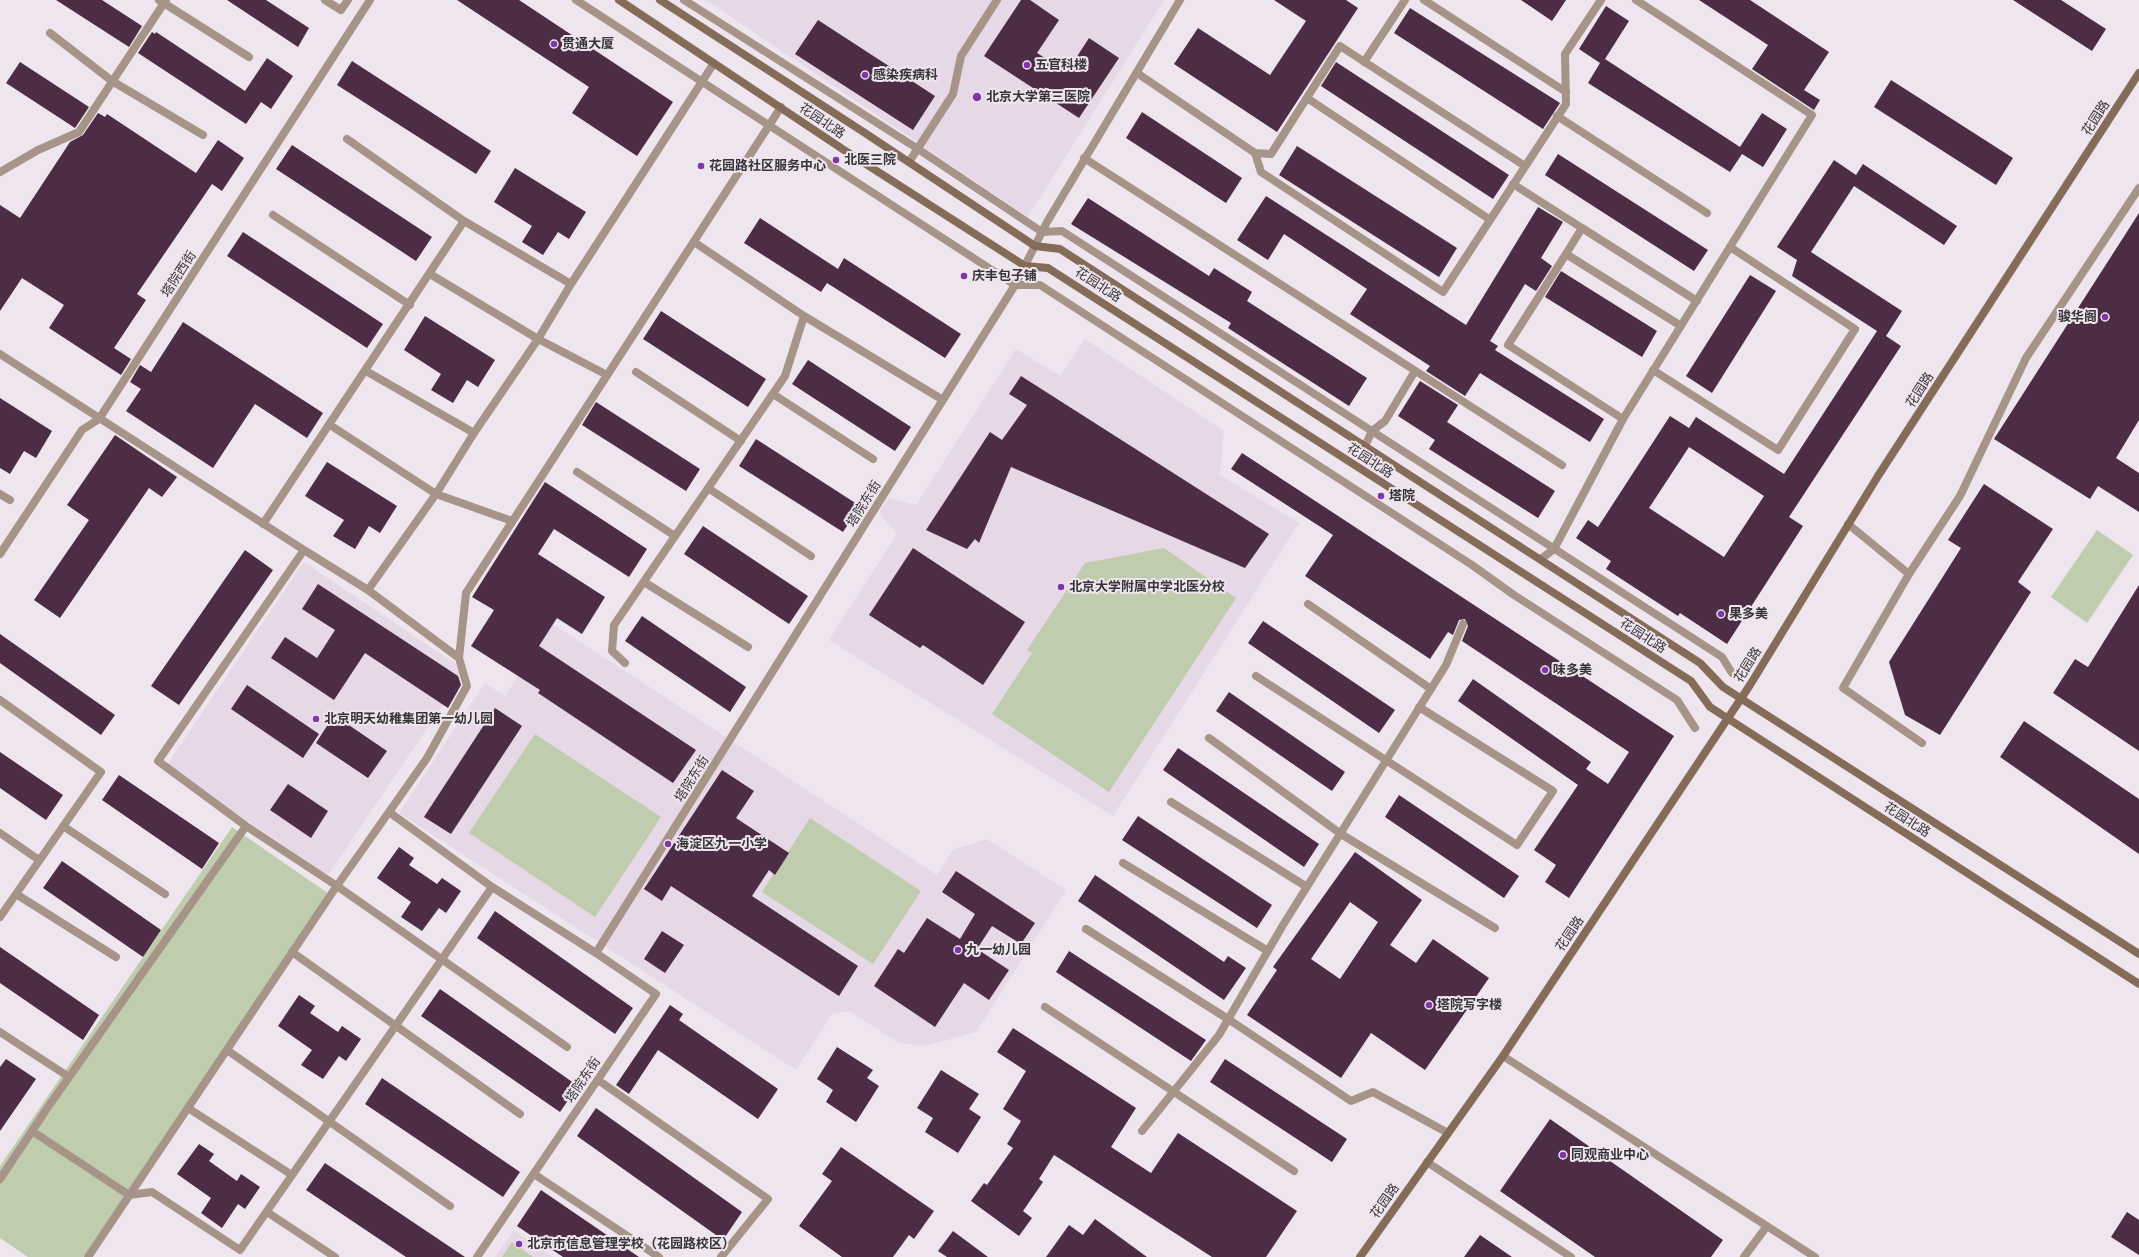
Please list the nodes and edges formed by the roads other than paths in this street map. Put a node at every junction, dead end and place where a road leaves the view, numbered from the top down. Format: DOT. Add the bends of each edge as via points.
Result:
graph roads {
  1 [pos="325,0"];
  2 [pos="348,0"];
  3 [pos="370,0"];
  4 [pos="576,0"];
  5 [pos="619,0"];
  6 [pos="660,0"];
  7 [pos="684,0"];
  8 [pos="998,0"];
  9 [pos="1180,0"];
  10 [pos="1405,0"];
  11 [pos="1424,0"];
  12 [pos="1601,0"];
  13 [pos="1636,0"];
  14 [pos="163,1"];
  15 [pos="50,33"];
  16 [pos="249,58"];
  17 [pos="1364,62"];
  18 [pos="714,63"];
  19 [pos="1137,73"];
  20 [pos="2139,73"];
  21 [pos="112,81"];
  22 [pos="702,81"];
  23 [pos="1566,92"];
  24 [pos="1307,98"];
  25 [pos="780,107"];
  26 [pos="1557,116"];
  27 [pos="769,125"];
  28 [pos="203,135"];
  29 [pos="347,139"];
  30 [pos="918,149"];
  31 [pos="1255,153"];
  32 [pos="1084,158"];
  33 [pos="909,162"];
  34 [pos="1525,166"];
  35 [pos="0,172"];
  36 [pos="1513,184"];
  37 [pos="2139,188"];
  38 [pos="1707,213"];
  39 [pos="273,215"];
  40 [pos="1489,219"];
  41 [pos="464,220"];
  42 [pos="1582,228"];
  43 [pos="1042,232"];
  44 [pos="694,242"];
  45 [pos="1035,246"];
  46 [pos="1730,247"];
  47 [pos="1566,254"];
  48 [pos="1025,266"];
  49 [pos="430,274"];
  50 [pos="571,284"];
  51 [pos="1015,285"];
  52 [pos="1696,301"];
  53 [pos="410,305"];
  54 [pos="804,316"];
  55 [pos="1681,326"];
  56 [pos="538,339"];
  57 [pos="0,354"];
  58 [pos="1653,370"];
  59 [pos="366,371"];
  60 [pos="1415,371"];
  61 [pos="636,372"];
  62 [pos="607,375"];
  63 [pos="773,394"];
  64 [pos="943,400"];
  65 [pos="99,419"];
  66 [pos="1623,419"];
  67 [pos="330,425"];
  68 [pos="1372,431"];
  69 [pos="474,433"];
  70 [pos="741,441"];
  71 [pos="1365,446"];
  72 [pos="873,460"];
  73 [pos="1562,465"];
  74 [pos="577,472"];
  75 [pos="708,488"];
  76 [pos="0,494"];
  77 [pos="436,494"];
  78 [pos="10,500"];
  79 [pos="512,521"];
  80 [pos="263,524"];
  81 [pos="1848,524"];
  82 [pos="675,536"];
  83 [pos="1554,549"];
  84 [pos="304,550"];
  85 [pos="0,554"];
  86 [pos="811,556"];
  87 [pos="1541,560"];
  88 [pos="1909,574"];
  89 [pos="644,582"];
  90 [pos="368,590"];
  91 [pos="1308,604"];
  92 [pos="1463,624"];
  93 [pos="748,647"];
  94 [pos="459,658"];
  95 [pos="625,663"];
  96 [pos="1732,673"];
  97 [pos="1256,676"];
  98 [pos="1431,689"];
  99 [pos="1741,699"];
  100 [pos="0,700"];
  101 [pos="1419,707"];
  102 [pos="1727,718"];
  103 [pos="1696,728"];
  104 [pos="1209,738"];
  105 [pos="1922,743"];
  106 [pos="1386,761"];
  107 [pos="1171,802"];
  108 [pos="389,812"];
  109 [pos="63,826"];
  110 [pos="246,826"];
  111 [pos="0,833"];
  112 [pos="1341,834"];
  113 [pos="40,860"];
  114 [pos="1123,863"];
  115 [pos="337,886"];
  116 [pos="492,887"];
  117 [pos="1307,887"];
  118 [pos="16,894"];
  119 [pos="165,894"];
  120 [pos="0,917"];
  121 [pos="1495,928"];
  122 [pos="1086,929"];
  123 [pos="1268,951"];
  124 [pos="292,952"];
  125 [pos="596,953"];
  126 [pos="2139,954"];
  127 [pos="116,957"];
  128 [pos="442,959"];
  129 [pos="2139,984"];
  130 [pos="1045,1007"];
  131 [pos="1228,1019"];
  132 [pos="396,1025"];
  133 [pos="0,1032"];
  134 [pos="567,1047"];
  135 [pos="227,1050"];
  136 [pos="1503,1056"];
  137 [pos="69,1077"];
  138 [pos="598,1080"];
  139 [pos="1174,1092"];
  140 [pos="188,1108"];
  141 [pos="520,1114"];
  142 [pos="329,1122"];
  143 [pos="32,1131"];
  144 [pos="1142,1131"];
  145 [pos="1448,1133"];
  146 [pos="1427,1162"];
  147 [pos="1294,1171"];
  148 [pos="534,1174"];
  149 [pos="292,1175"];
  150 [pos="0,1179"];
  151 [pos="129,1195"];
  152 [pos="450,1206"];
  153 [pos="267,1212"];
  154 [pos="1767,1226"];
  155 [pos="88,1257"];
  156 [pos="335,1257"];
  157 [pos="476,1257"];
  158 [pos="660,1257"];
  159 [pos="721,1257"];
  160 [pos="1360,1257"];
  161 [pos="1571,1257"];
  162 [pos="1744,1257"];
  163 [pos="1815,1257"];
  1 -- 2 [label="street" via="341,10"];
  3 -- 65 [label="street, 塔院西街"];
  4 -- 22 [label="street"];
  5 -- 18 [label="street, 花园北路"];
  6 -- 33 [label="street, 花园北路"];
  7 -- 30 [label="street"];
  8 -- 30 [label="street" via="961,56 953,94"];
  9 -- 19 [label="street, 塔院东街"];
  10 -- 17 [label="street"];
  11 -- 23 [label="street"];
  12 -- 23 [label="street" via="1565,54"];
  13 -- 46 [label="street" via="1812,115"];
  14 -- 16 [label="street"];
  14 -- 21 [label="street"];
  15 -- 21 [label="street"];
  17 -- 24 [label="street" via="1340,46"];
  17 -- 34 [label="street"];
  18 -- 22 [label="street"];
  18 -- 25 [label="street, 花园北路"];
  19 -- 31 [label="street"];
  19 -- 32 [label="street, 塔院东街"];
  20 -- 81 [label="street, 花园路"];
  21 -- 28 [label="street"];
  21 -- 35 [label="street" via="79,132 38,150"];
  22 -- 27 [label="street"];
  22 -- 50 [label="street"];
  23 -- 26 [label="street" via="1566,104"];
  24 -- 31 [label="street" via="1271,154"];
  24 -- 40 [label="street"];
  25 -- 27 [label="street"];
  25 -- 48 [label="street, 花园北路"];
  26 -- 34 [label="street"];
  26 -- 38 [label="street"];
  27 -- 44 [label="street"];
  27 -- 51 [label="street"];
  29 -- 41 [label="street"];
  30 -- 33 [label="street"];
  30 -- 43 [label="street"];
  31 -- 40 [label="street" via="1261,172 1443,292"];
  32 -- 43 [label="street, 塔院东街"];
  32 -- 60 [label="street"];
  33 -- 45 [label="street, 花园北路"];
  34 -- 36 [label="street"];
  36 -- 40 [label="street"];
  36 -- 42 [label="street"];
  37 -- 88 [label="street" via="2026,358 1960,496"];
  39 -- 53 [label="street"];
  41 -- 49 [label="street"];
  41 -- 50 [label="street"];
  42 -- 47 [label="street"];
  42 -- 52 [label="street"];
  43 -- 45 [label="street, 塔院东街"];
  43 -- 68 [label="street" via="1062,231"];
  44 -- 54 [label="street"];
  44 -- 62 [label="street"];
  45 -- 48 [label="street, 塔院东街"];
  45 -- 71 [label="street, 花园北路" via="1060,248"];
  46 -- 52 [label="street"];
  46 -- 58 [label="street" via="1855,329 1778,450"];
  47 -- 55 [label="street"];
  47 -- 66 [label="street" via="1508,345"];
  48 -- 51 [label="street, 塔院东街"];
  48 -- 102 [label="street, 花园北路" via="1048,268 1691,681 1710,707"];
  49 -- 53 [label="street"];
  49 -- 56 [label="street"];
  50 -- 56 [label="street"];
  51 -- 64 [label="street, 塔院东街"];
  51 -- 103 [label="street" via="1040,285 1472,565 1677,700"];
  52 -- 55 [label="street"];
  53 -- 59 [label="street"];
  54 -- 63 [label="street" via="785,376"];
  54 -- 64 [label="street"];
  55 -- 58 [label="street"];
  56 -- 62 [label="street"];
  56 -- 69 [label="street"];
  57 -- 65 [label="street"];
  58 -- 66 [label="street"];
  59 -- 67 [label="street"];
  59 -- 69 [label="street"];
  60 -- 68 [label="street" via="1385,421"];
  60 -- 73 [label="street"];
  61 -- 70 [label="street"];
  62 -- 79 [label="street"];
  63 -- 70 [label="street"];
  63 -- 72 [label="street"];
  64 -- 125 [label="street, 塔院东街"];
  65 -- 80 [label="street"];
  65 -- 85 [label="street, 塔院西街" via="82,430"];
  66 -- 83 [label="street"];
  67 -- 77 [label="street"];
  67 -- 80 [label="street"];
  68 -- 71 [label="street"];
  68 -- 83 [label="street"];
  69 -- 77 [label="street"];
  70 -- 75 [label="street"];
  71 -- 87 [label="street, 花园北路"];
  74 -- 82 [label="street"];
  75 -- 82 [label="street"];
  75 -- 86 [label="street"];
  76 -- 78 [label="street"];
  77 -- 79 [label="street"];
  77 -- 90 [label="street"];
  79 -- 94 [label="street" via="466,593"];
  80 -- 84 [label="street"];
  81 -- 88 [label="street"];
  81 -- 99 [label="street, 花园路"];
  82 -- 89 [label="street"];
  83 -- 87 [label="street"];
  83 -- 96 [label="street" via="1722,657"];
  84 -- 90 [label="street"];
  84 -- 110 [label="street" via="158,761"];
  87 -- 99 [label="street, 花园北路" via="1700,663 1722,687"];
  88 -- 105 [label="street" via="1843,688"];
  89 -- 93 [label="street"];
  89 -- 95 [label="street" via="614,625 612,651"];
  90 -- 94 [label="street"];
  91 -- 98 [label="street"];
  92 -- 98 [label="street" via="1446,665"];
  94 -- 108 [label="street" via="467,686 427,758"];
  97 -- 106 [label="street"];
  98 -- 101 [label="street"];
  99 -- 102 [label="street, 花园路"];
  99 -- 126 [label="street, 花园北路"];
  100 -- 109 [label="street" via="101,772"];
  101 -- 106 [label="street"];
  101 -- 106 [label="street" via="1553,791 1517,845"];
  102 -- 129 [label="street, 花园北路"];
  102 -- 136 [label="street, 花园路"];
  104 -- 112 [label="street"];
  106 -- 112 [label="street"];
  107 -- 117 [label="street"];
  108 -- 115 [label="street"];
  108 -- 116 [label="street"];
  109 -- 113 [label="street"];
  109 -- 119 [label="street"];
  110 -- 115 [label="street"];
  110 -- 137 [label="street"];
  111 -- 113 [label="street"];
  112 -- 117 [label="street"];
  112 -- 121 [label="street"];
  113 -- 118 [label="street"];
  114 -- 123 [label="street"];
  115 -- 124 [label="street"];
  115 -- 128 [label="street"];
  116 -- 125 [label="street"];
  116 -- 128 [label="street"];
  117 -- 123 [label="street"];
  118 -- 120 [label="street"];
  118 -- 127 [label="street"];
  122 -- 131 [label="street"];
  123 -- 131 [label="street"];
  124 -- 132 [label="street"];
  124 -- 135 [label="street"];
  125 -- 138 [label="street, 塔院东街" via="656,994"];
  128 -- 132 [label="street"];
  128 -- 134 [label="street"];
  130 -- 139 [label="street"];
  131 -- 139 [label="street" via="1219,1035"];
  131 -- 145 [label="street" via="1351,1101 1372,1092"];
  132 -- 141 [label="street"];
  132 -- 142 [label="street"];
  133 -- 137 [label="street"];
  135 -- 140 [label="street"];
  135 -- 142 [label="street"];
  136 -- 145 [label="street, 花园路"];
  136 -- 154 [label="street"];
  137 -- 143 [label="street"];
  138 -- 148 [label="street, 塔院东街"];
  138 -- 159 [label="street" via="768,1199"];
  139 -- 144 [label="street"];
  139 -- 147 [label="street"];
  140 -- 149 [label="street"];
  140 -- 151 [label="street"];
  142 -- 149 [label="street"];
  142 -- 152 [label="street"];
  143 -- 150 [label="street"];
  143 -- 151 [label="street"];
  145 -- 146 [label="street, 花园路"];
  146 -- 160 [label="street, 花园路"];
  146 -- 161 [label="street"];
  148 -- 157 [label="street, 塔院东街"];
  148 -- 158 [label="street"];
  149 -- 153 [label="street"];
  151 -- 153 [label="street" via="152,1192 240,1250"];
  151 -- 155 [label="street"];
  153 -- 156 [label="street"];
  154 -- 162 [label="street"];
  154 -- 163 [label="street"];
}
